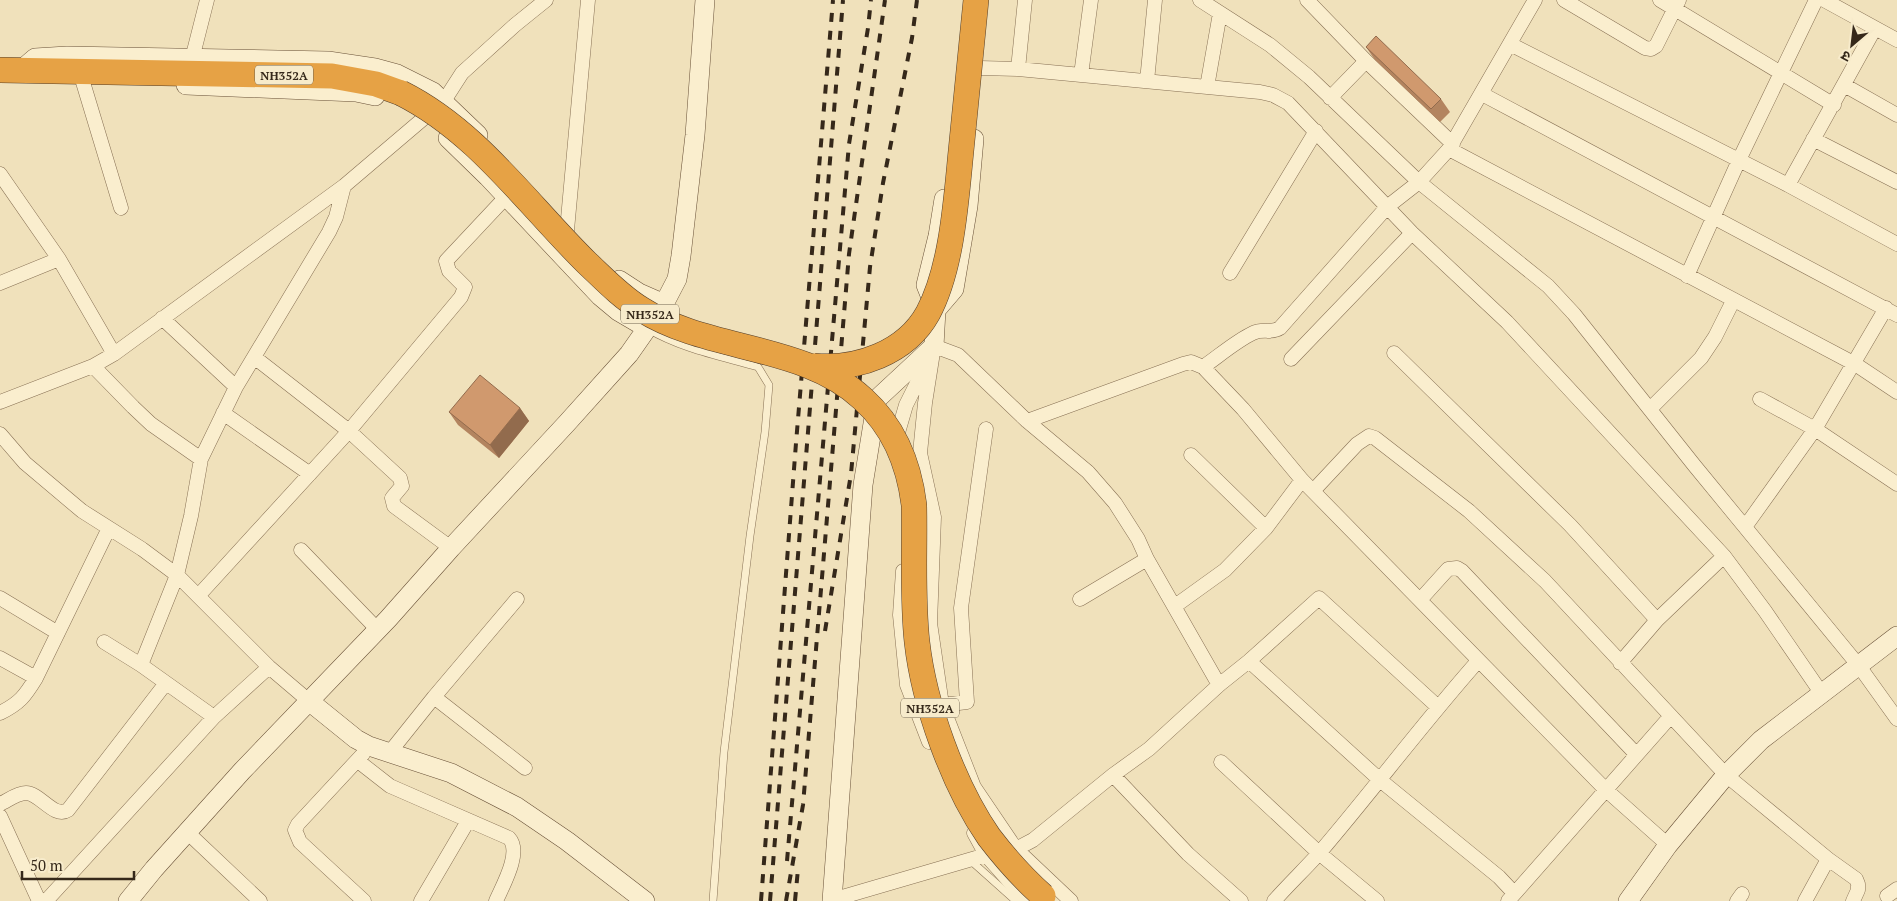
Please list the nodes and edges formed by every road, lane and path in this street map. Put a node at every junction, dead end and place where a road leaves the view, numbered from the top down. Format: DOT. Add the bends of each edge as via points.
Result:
graph roads {
  1 [pos="207,0"];
  2 [pos="546,0"];
  3 [pos="588,0"];
  4 [pos="706,0"];
  5 [pos="964,0"];
  6 [pos="976,0"];
  7 [pos="986,0"];
  8 [pos="1025,0"];
  9 [pos="1091,0"];
  10 [pos="1155,0"];
  11 [pos="1200,0"];
  12 [pos="1307,0"];
  13 [pos="1535,0"];
  14 [pos="1564,0"];
  15 [pos="1660,0"];
  16 [pos="1816,0"];
  17 [pos="1824,0"];
  18 [pos="1676,4"];
  19 [pos="1220,13"];
  20 [pos="1875,28"];
  21 [pos="1897,40"];
  22 [pos="1510,44"];
  23 [pos="192,59"];
  24 [pos="1366,61"];
  25 [pos="980,68"];
  26 [pos="1018,69"];
  27 [pos="11,70"];
  28 [pos="1781,72"];
  29 [pos="1081,75"];
  30 [pos="82,79"];
  31 [pos="1147,81"];
  32 [pos="1844,85"];
  33 [pos="1207,87"];
  34 [pos="1482,94"];
  35 [pos="1330,98"];
  36 [pos="444,101"];
  37 [pos="1834,105"];
  38 [pos="1897,115"];
  39 [pos="424,119"];
  40 [pos="1316,131"];
  41 [pos="1813,140"];
  42 [pos="1451,146"];
  43 [pos="1739,160"];
  44 [pos="0,174"];
  45 [pos="1419,182"];
  46 [pos="1897,182"];
  47 [pos="1788,185"];
  48 [pos="344,186"];
  49 [pos="506,197"];
  50 [pos="1387,207"];
  51 [pos="121,208"];
  52 [pos="1713,217"];
  53 [pos="568,230"];
  54 [pos="1412,233"];
  55 [pos="1897,244"];
  56 [pos="59,258"];
  57 [pos="1230,273"];
  58 [pos="1687,276"];
  59 [pos="0,283"];
  60 [pos="1733,301"];
  61 [pos="664,304"];
  62 [pos="936,310"];
  63 [pos="1891,311"];
  64 [pos="162,318"];
  65 [pos="647,328"];
  66 [pos="934,346"];
  67 [pos="1394,353"];
  68 [pos="114,354"];
  69 [pos="254,357"];
  70 [pos="1290,360"];
  71 [pos="802,364"];
  72 [pos="1854,364"];
  73 [pos="93,366"];
  74 [pos="1203,367"];
  75 [pos="236,387"];
  76 [pos="1897,392"];
  77 [pos="1760,399"];
  78 [pos="0,402"];
  79 [pos="1650,408"];
  80 [pos="223,413"];
  81 [pos="1026,421"];
  82 [pos="986,429"];
  83 [pos="1815,429"];
  84 [pos="349,431"];
  85 [pos="0,434"];
  86 [pos="1191,455"];
  87 [pos="201,459"];
  88 [pos="310,474"];
  89 [pos="1302,480"];
  90 [pos="1897,484"];
  91 [pos="1314,491"];
  92 [pos="1745,527"];
  93 [pos="109,528"];
  94 [pos="1266,528"];
  95 [pos="451,548"];
  96 [pos="301,550"];
  97 [pos="1724,556"];
  98 [pos="1148,559"];
  99 [pos="177,575"];
  100 [pos="199,595"];
  101 [pos="0,598"];
  102 [pos="1080,599"];
  103 [pos="517,600"];
  104 [pos="1420,600"];
  105 [pos="1175,606"];
  106 [pos="1657,620"];
  107 [pos="378,630"];
  108 [pos="58,633"];
  109 [pos="1897,636"];
  110 [pos="104,642"];
  111 [pos="0,658"];
  112 [pos="1249,661"];
  113 [pos="1478,661"];
  114 [pos="1620,663"];
  115 [pos="140,665"];
  116 [pos="1859,666"];
  117 [pos="269,667"];
  118 [pos="36,678"];
  119 [pos="166,683"];
  120 [pos="1219,685"];
  121 [pos="1822,694"];
  122 [pos="434,697"];
  123 [pos="309,701"];
  124 [pos="942,706"];
  125 [pos="1438,707"];
  126 [pos="0,713"];
  127 [pos="1670,717"];
  128 [pos="214,718"];
  129 [pos="1897,720"];
  130 [pos="390,752"];
  131 [pos="363,754"];
  132 [pos="1636,754"];
  133 [pos="1221,762"];
  134 [pos="525,768"];
  135 [pos="1112,775"];
  136 [pos="1726,775"];
  137 [pos="1380,780"];
  138 [pos="1605,789"];
  139 [pos="0,804"];
  140 [pos="0,816"];
  141 [pos="468,820"];
  142 [pos="187,832"];
  143 [pos="1668,844"];
  144 [pos="1016,849"];
  145 [pos="1319,853"];
  146 [pos="986,856"];
  147 [pos="1828,859"];
  148 [pos="970,860"];
  149 [pos="1511,897"];
  150 [pos="1041,899"];
  151 [pos="39,901"];
  152 [pos="46,901"];
  153 [pos="128,901"];
  154 [pos="260,901"];
  155 [pos="364,901"];
  156 [pos="421,901"];
  157 [pos="496,901"];
  158 [pos="645,901"];
  159 [pos="713,901"];
  160 [pos="832,901"];
  161 [pos="1016,901"];
  162 [pos="1071,901"];
  163 [pos="1241,901"];
  164 [pos="1274,901"];
  165 [pos="1377,901"];
  166 [pos="1628,901"];
  167 [pos="1805,901"];
  168 [pos="1852,901"];
  1 -- 23 [label="street"];
  2 -- 36 [label="street" via="462,73"];
  3 -- 53 [label="street"];
  4 -- 61 [label="street" via="681,256 677,279"];
  5 -- 62 [label="street" via="942,218 926,285"];
  6 -- 71 [label="highway, bridge" via="955,219 940,281 928,313 899,344 873,358 842,366"];
  7 -- 25 [label="street"];
  8 -- 26 [label="street"];
  9 -- 29 [label="street"];
  10 -- 31 [label="street"];
  11 -- 19 [label="street"];
  12 -- 24 [label="street"];
  13 -- 22 [label="street"];
  14 -- 18 [label="street" via="1650,49 1656,46"];
  15 -- 18 [label="street"];
  16 -- 28 [label="street"];
  17 -- 20 [label="street"];
  18 -- 28 [label="street"];
  19 -- 33 [label="street"];
  19 -- 35 [label="street" via="1270,45"];
  20 -- 21 [label="street"];
  20 -- 32 [label="street"];
  22 -- 34 [label="street"];
  22 -- 43 [label="street"];
  23 -- 27 [label="street" via="51,57 35,58"];
  23 -- 36 [label="street" via="328,62 375,68 415,82"];
  24 -- 35 [label="street"];
  24 -- 42 [label="street"];
  25 -- 26 [label="street"];
  25 -- 62 [label="street" via="962,245 954,289"];
  26 -- 29 [label="street"];
  27 -- 30 [label="street" via="37,77"];
  27 -- 71 [label="highway, NH352A, bridge" via="332,76 376,84 425,105 474,144 625,299 679,327"];
  28 -- 37 [label="street"];
  28 -- 43 [label="street"];
  29 -- 31 [label="street"];
  30 -- 39 [label="street" via="356,92 400,105"];
  30 -- 51 [label="street"];
  31 -- 33 [label="street"];
  32 -- 37 [label="street"];
  32 -- 38 [label="street"];
  33 -- 40 [label="street" via="1273,95 1288,103"];
  34 -- 42 [label="street"];
  34 -- 52 [label="street"];
  35 -- 45 [label="street"];
  36 -- 39 [label="street"];
  36 -- 53 [label="street"];
  37 -- 41 [label="street"];
  39 -- 48 [label="street"];
  39 -- 49 [label="street" via="457,145"];
  40 -- 50 [label="street"];
  40 -- 57 [label="street"];
  41 -- 46 [label="street"];
  41 -- 47 [label="street"];
  42 -- 45 [label="street"];
  42 -- 58 [label="street"];
  43 -- 47 [label="street"];
  43 -- 52 [label="street"];
  44 -- 56 [label="street"];
  45 -- 50 [label="street"];
  45 -- 79 [label="street" via="1548,286"];
  47 -- 55 [label="street"];
  48 -- 64 [label="street"];
  48 -- 69 [label="street" via="329,232"];
  49 -- 65 [label="street" via="600,296"];
  49 -- 84 [label="street" via="446,261 449,271 464,287 461,297"];
  50 -- 54 [label="street"];
  50 -- 74 [label="street" via="1280,328 1252,333"];
  52 -- 58 [label="street"];
  52 -- 63 [label="street"];
  53 -- 61 [label="street" via="620,281"];
  54 -- 70 [label="street"];
  54 -- 97 [label="street" via="1507,322"];
  56 -- 59 [label="street"];
  56 -- 68 [label="street"];
  58 -- 60 [label="street"];
  60 -- 72 [label="street"];
  60 -- 79 [label="street" via="1701,358"];
  61 -- 65 [label="street"];
  62 -- 66 [label="street"];
  63 -- 72 [label="street"];
  64 -- 68 [label="street"];
  64 -- 75 [label="street"];
  65 -- 95 [label="street" via="629,354"];
  65 -- 159 [label="lane" via="690,348 758,366 769,385 724,752"];
  66 -- 81 [label="street" via="958,355"];
  66 -- 124 [label="street" via="920,453 934,517 930,623"];
  66 -- 146 [label="street" via="906,406 893,449 905,532 901,624 907,685 933,752"];
  66 -- 160 [label="street" via="877,399 863,485"];
  67 -- 106 [label="street" via="1570,525"];
  68 -- 73 [label="street"];
  69 -- 75 [label="street"];
  69 -- 84 [label="street"];
  71 -- 150 [label="highway, NH352A, bridge" via="830,375 864,399 886,424 902,454 914,505 917,641 925,690 938,733 965,796 989,836"];
  72 -- 76 [label="street"];
  72 -- 83 [label="street"];
  73 -- 78 [label="street"];
  73 -- 87 [label="street" via="151,424"];
  74 -- 81 [label="street" via="1191,362 1183,364"];
  74 -- 89 [label="street"];
  75 -- 80 [label="street"];
  77 -- 83 [label="street"];
  79 -- 92 [label="street"];
  80 -- 87 [label="street"];
  80 -- 88 [label="street"];
  81 -- 98 [label="street" via="1102,486"];
  82 -- 124 [label="street" via="961,608 967,702"];
  83 -- 90 [label="street"];
  83 -- 92 [label="street"];
  84 -- 88 [label="street"];
  84 -- 95 [label="street" via="400,478 402,486 392,498 394,506"];
  85 -- 93 [label="street" via="25,463 82,511"];
  86 -- 94 [label="street"];
  87 -- 99 [label="street"];
  88 -- 100 [label="street"];
  89 -- 91 [label="street"];
  89 -- 94 [label="street"];
  91 -- 104 [label="street"];
  91 -- 114 [label="street" via="1357,444 1369,436 1375,438 1500,539"];
  92 -- 116 [label="street"];
  93 -- 99 [label="street"];
  93 -- 108 [label="street"];
  94 -- 105 [label="street" via="1225,570"];
  95 -- 107 [label="street"];
  96 -- 107 [label="street"];
  97 -- 106 [label="street"];
  97 -- 121 [label="street"];
  98 -- 102 [label="street"];
  98 -- 105 [label="street"];
  99 -- 100 [label="street"];
  99 -- 115 [label="street"];
  100 -- 117 [label="street"];
  101 -- 108 [label="street"];
  103 -- 122 [label="street"];
  104 -- 113 [label="street"];
  104 -- 132 [label="street" via="1448,569 1462,571"];
  105 -- 120 [label="street"];
  106 -- 114 [label="street"];
  107 -- 123 [label="street"];
  108 -- 118 [label="street"];
  109 -- 116 [label="street"];
  110 -- 115 [label="street"];
  111 -- 118 [label="street"];
  112 -- 120 [label="street"];
  112 -- 125 [label="street" via="1319,598"];
  112 -- 137 [label="street"];
  113 -- 125 [label="street"];
  113 -- 138 [label="street"];
  114 -- 127 [label="street"];
  115 -- 119 [label="street"];
  116 -- 121 [label="street"];
  116 -- 129 [label="street"];
  117 -- 123 [label="street"];
  117 -- 128 [label="street"];
  118 -- 126 [label="street" via="24,698"];
  119 -- 128 [label="street"];
  119 -- 139 [label="street" via="68,810 62,813 25,793"];
  120 -- 135 [label="street" via="1149,749"];
  121 -- 136 [label="street" via="1761,740"];
  122 -- 130 [label="street"];
  122 -- 134 [label="street"];
  123 -- 131 [label="street" via="356,740"];
  123 -- 142 [label="street"];
  124 -- 144 [label="street" via="974,787"];
  125 -- 137 [label="street"];
  127 -- 132 [label="street"];
  127 -- 136 [label="street"];
  128 -- 152 [label="street"];
  130 -- 131 [label="street"];
  130 -- 158 [label="street" via="451,773 517,807"];
  131 -- 141 [label="street" via="390,786"];
  131 -- 155 [label="street" via="295,830 300,842"];
  132 -- 138 [label="street"];
  133 -- 145 [label="street"];
  135 -- 144 [label="street" via="1038,836"];
  135 -- 163 [label="street" via="1188,854"];
  136 -- 143 [label="street"];
  136 -- 147 [label="street"];
  137 -- 145 [label="street"];
  137 -- 149 [label="street" via="1499,877"];
  138 -- 143 [label="street"];
  138 -- 149 [label="street"];
  140 -- 151 [label="street"];
  141 -- 156 [label="street"];
  141 -- 157 [label="street" via="512,842 515,851"];
  142 -- 153 [label="street"];
  142 -- 154 [label="street"];
  143 -- 166 [label="street"];
  144 -- 162 [label="street"];
  145 -- 164 [label="street"];
  145 -- 165 [label="street"];
  146 -- 148 [label="street"];
  146 -- 150 [label="street" via="1017,890"];
  147 -- 167 [label="street"];
  147 -- 168 [label="street" via="1856,879 1858,890"];
  148 -- 160 [label="street"];
  148 -- 161 [label="lane"];
}
